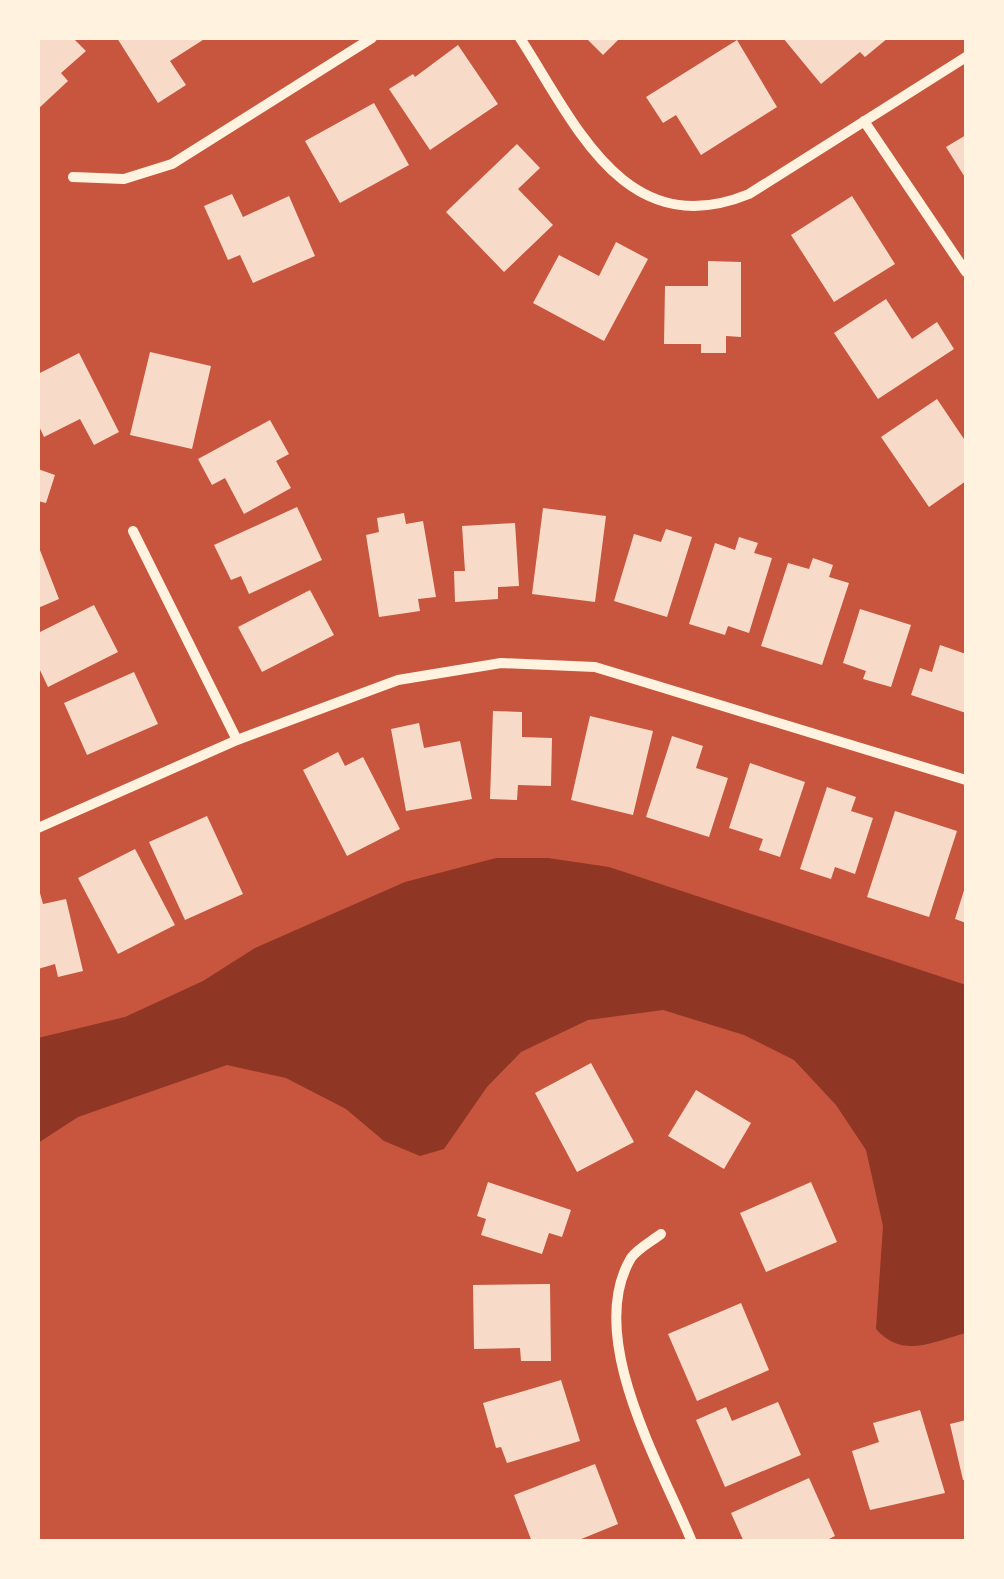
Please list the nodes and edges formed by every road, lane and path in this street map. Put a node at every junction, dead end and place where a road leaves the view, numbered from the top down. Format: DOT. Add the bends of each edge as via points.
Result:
graph roads {
  1 [pos="372,38"];
  2 [pos="520,38"];
  3 [pos="966,57"];
  4 [pos="864,121"];
  5 [pos="73,177"];
  6 [pos="966,272"];
  7 [pos="133,530"];
  8 [pos="237,740"];
  9 [pos="966,780"];
  10 [pos="38,828"];
  11 [pos="661,1234"];
  12 [pos="692,1542"];
  1 -- 5 [label="street" via="172,164 124,180"];
  2 -- 4 [label="street" via="596,156 620,180 666,202 700,206 750,194"];
  3 -- 4 [label="street"];
  4 -- 6 [label="street"];
  7 -- 8 [label="street"];
  8 -- 9 [label="street" via="398,680 502,662 594,667"];
  8 -- 10 [label="street"];
  11 -- 12 [label="street" via="632,1257 613,1317 623,1376"];
}
